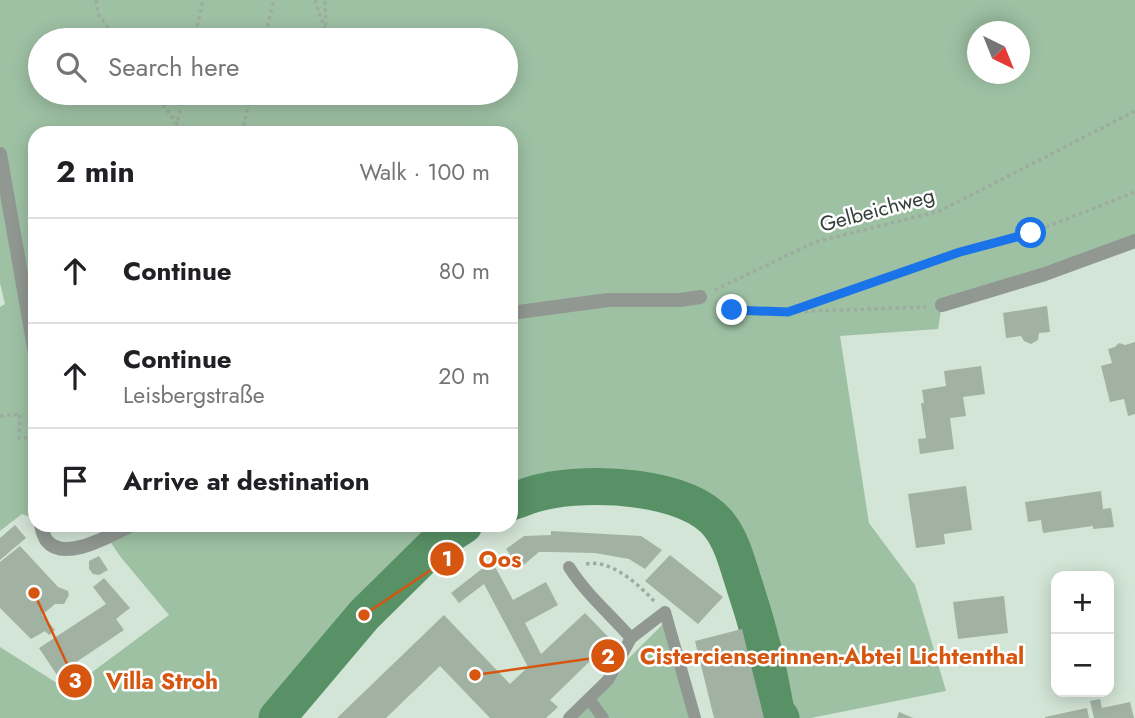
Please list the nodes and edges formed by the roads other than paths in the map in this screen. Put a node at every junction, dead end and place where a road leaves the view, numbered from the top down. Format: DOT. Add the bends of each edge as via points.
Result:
graph roads {
  1 [pos="0,154"];
  2 [pos="1135,241"];
  3 [pos="700,297"];
  4 [pos="942,305"];
  5 [pos="518,312"];
  6 [pos="28,314"];
  7 [pos="44,532"];
  8 [pos="116,532"];
  9 [pos="569,567"];
  10 [pos="631,638"];
  11 [pos="589,699"];
  12 [pos="569,718"];
  13 [pos="603,718"];
  14 [pos="695,718"];
  1 -- 6 [label="street"];
  2 -- 4 [label="street"];
  3 -- 5 [label="street" via="608,300"];
  7 -- 8 [label="street" via="58,549 76,549"];
  9 -- 10 [label="lane" via="583,589"];
  10 -- 11 [label="lane" via="608,680"];
  10 -- 14 [label="lane" via="665,612"];
  11 -- 12 [label="lane"];
  11 -- 13 [label="lane"];
}
